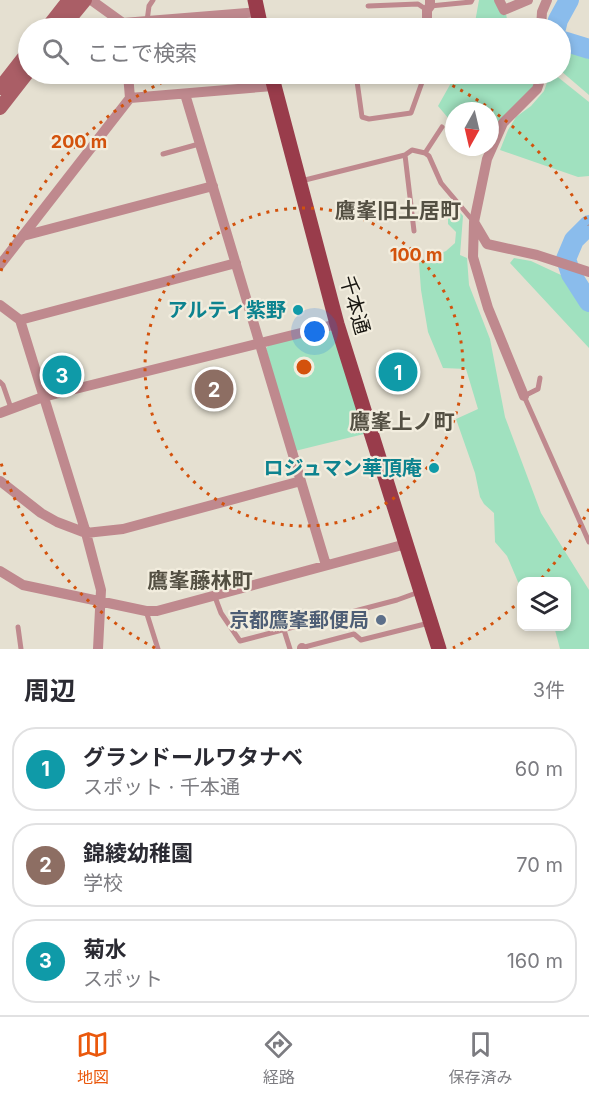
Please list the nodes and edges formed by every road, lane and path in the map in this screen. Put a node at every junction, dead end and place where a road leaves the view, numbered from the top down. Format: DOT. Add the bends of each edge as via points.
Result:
graph roads {
  1 [pos="69,0"];
  2 [pos="85,0"];
  3 [pos="91,0"];
  4 [pos="153,0"];
  5 [pos="472,0"];
  6 [pos="499,0"];
  7 [pos="528,0"];
  8 [pos="547,0"];
  9 [pos="429,5"];
  10 [pos="256,6"];
  11 [pos="368,6"];
  12 [pos="55,18"];
  13 [pos="70,18"];
  14 [pos="114,18"];
  15 [pos="147,18"];
  16 [pos="169,18"];
  17 [pos="542,18"];
  18 [pos="18,69"];
  19 [pos="18,82"];
  20 [pos="129,84"];
  21 [pos="243,84"];
  22 [pos="273,84"];
  23 [pos="357,84"];
  24 [pos="421,84"];
  25 [pos="539,84"];
  26 [pos="185,94"];
  27 [pos="2,97"];
  28 [pos="130,98"];
  29 [pos="442,127"];
  30 [pos="200,144"];
  31 [pos="425,153"];
  32 [pos="164,154"];
  33 [pos="405,155"];
  34 [pos="299,182"];
  35 [pos="213,186"];
  36 [pos="474,222"];
  37 [pos="414,231"];
  38 [pos="23,236"];
  39 [pos="236,263"];
  40 [pos="0,265"];
  41 [pos="588,273"];
  42 [pos="0,305"];
  43 [pos="20,320"];
  44 [pos="337,324"];
  45 [pos="260,343"];
  46 [pos="540,378"];
  47 [pos="0,382"];
  48 [pos="524,396"];
  49 [pos="43,397"];
  50 [pos="11,408"];
  51 [pos="0,413"];
  52 [pos="0,481"];
  53 [pos="301,481"];
  54 [pos="86,533"];
  55 [pos="589,542"];
  56 [pos="406,544"];
  57 [pos="326,565"];
  58 [pos="0,571"];
  59 [pos="421,591"];
  60 [pos="215,597"];
  61 [pos="99,600"];
  62 [pos="146,612"];
  63 [pos="431,623"];
  64 [pos="18,627"];
  65 [pos="285,630"];
  66 [pos="21,649"];
  67 [pos="98,649"];
  68 [pos="159,649"];
  69 [pos="290,649"];
  70 [pos="301,649"];
  71 [pos="439,649"];
  1 -- 12 [label="street"];
  2 -- 13 [label="street"];
  3 -- 14 [label="street"];
  4 -- 15 [label="lane"];
  5 -- 9 [label="lane"];
  6 -- 7 [label="street" via="504,10"];
  8 -- 17 [label="street"];
  9 -- 11 [label="lane"];
  10 -- 16 [label="street"];
  18 -- 27 [label="street"];
  19 -- 27 [label="street"];
  20 -- 28 [label="street"];
  21 -- 26 [label="street"];
  22 -- 34 [label="main road, 千本通"];
  23 -- 24 [label="lane" via="362,117 369,119 411,113"];
  25 -- 36 [label="street" via="503,123 487,159"];
  26 -- 28 [label="street"];
  26 -- 30 [label="street"];
  28 -- 38 [label="street"];
  29 -- 31 [label="lane"];
  30 -- 32 [label="lane"];
  30 -- 35 [label="street"];
  31 -- 33 [label="lane" via="412,150"];
  31 -- 36 [label="lane" via="441,183"];
  33 -- 34 [label="lane"];
  33 -- 37 [label="lane"];
  34 -- 44 [label="main road, 千本通"];
  35 -- 38 [label="street"];
  35 -- 39 [label="street"];
  36 -- 41 [label="street" via="487,244 537,255"];
  36 -- 48 [label="street" via="473,257 488,308"];
  38 -- 40 [label="street"];
  39 -- 43 [label="street"];
  39 -- 45 [label="street"];
  42 -- 43 [label="street"];
  43 -- 49 [label="street"];
  44 -- 45 [label="street"];
  44 -- 56 [label="main road, 千本通"];
  45 -- 49 [label="street"];
  45 -- 53 [label="street"];
  46 -- 48 [label="lane" via="538,389"];
  47 -- 50 [label="lane"];
  48 -- 55 [label="lane"];
  49 -- 50 [label="street"];
  49 -- 54 [label="street"];
  50 -- 51 [label="street"];
  52 -- 54 [label="street" via="41,513"];
  53 -- 54 [label="street" via="123,529"];
  53 -- 57 [label="street"];
  54 -- 61 [label="street" via="101,590"];
  56 -- 57 [label="street"];
  56 -- 59 [label="main road, 千本通"];
  57 -- 60 [label="street"];
  58 -- 61 [label="street" via="23,585"];
  59 -- 63 [label="main road, 千本通"];
  59 -- 65 [label="lane"];
  60 -- 62 [label="street"];
  60 -- 65 [label="lane" via="240,641"];
  61 -- 62 [label="street"];
  61 -- 67 [label="street"];
  62 -- 68 [label="lane"];
  63 -- 70 [label="lane" via="360,640 354,634"];
  63 -- 71 [label="main road, 千本通"];
  64 -- 66 [label="lane"];
  65 -- 69 [label="lane"];
}
